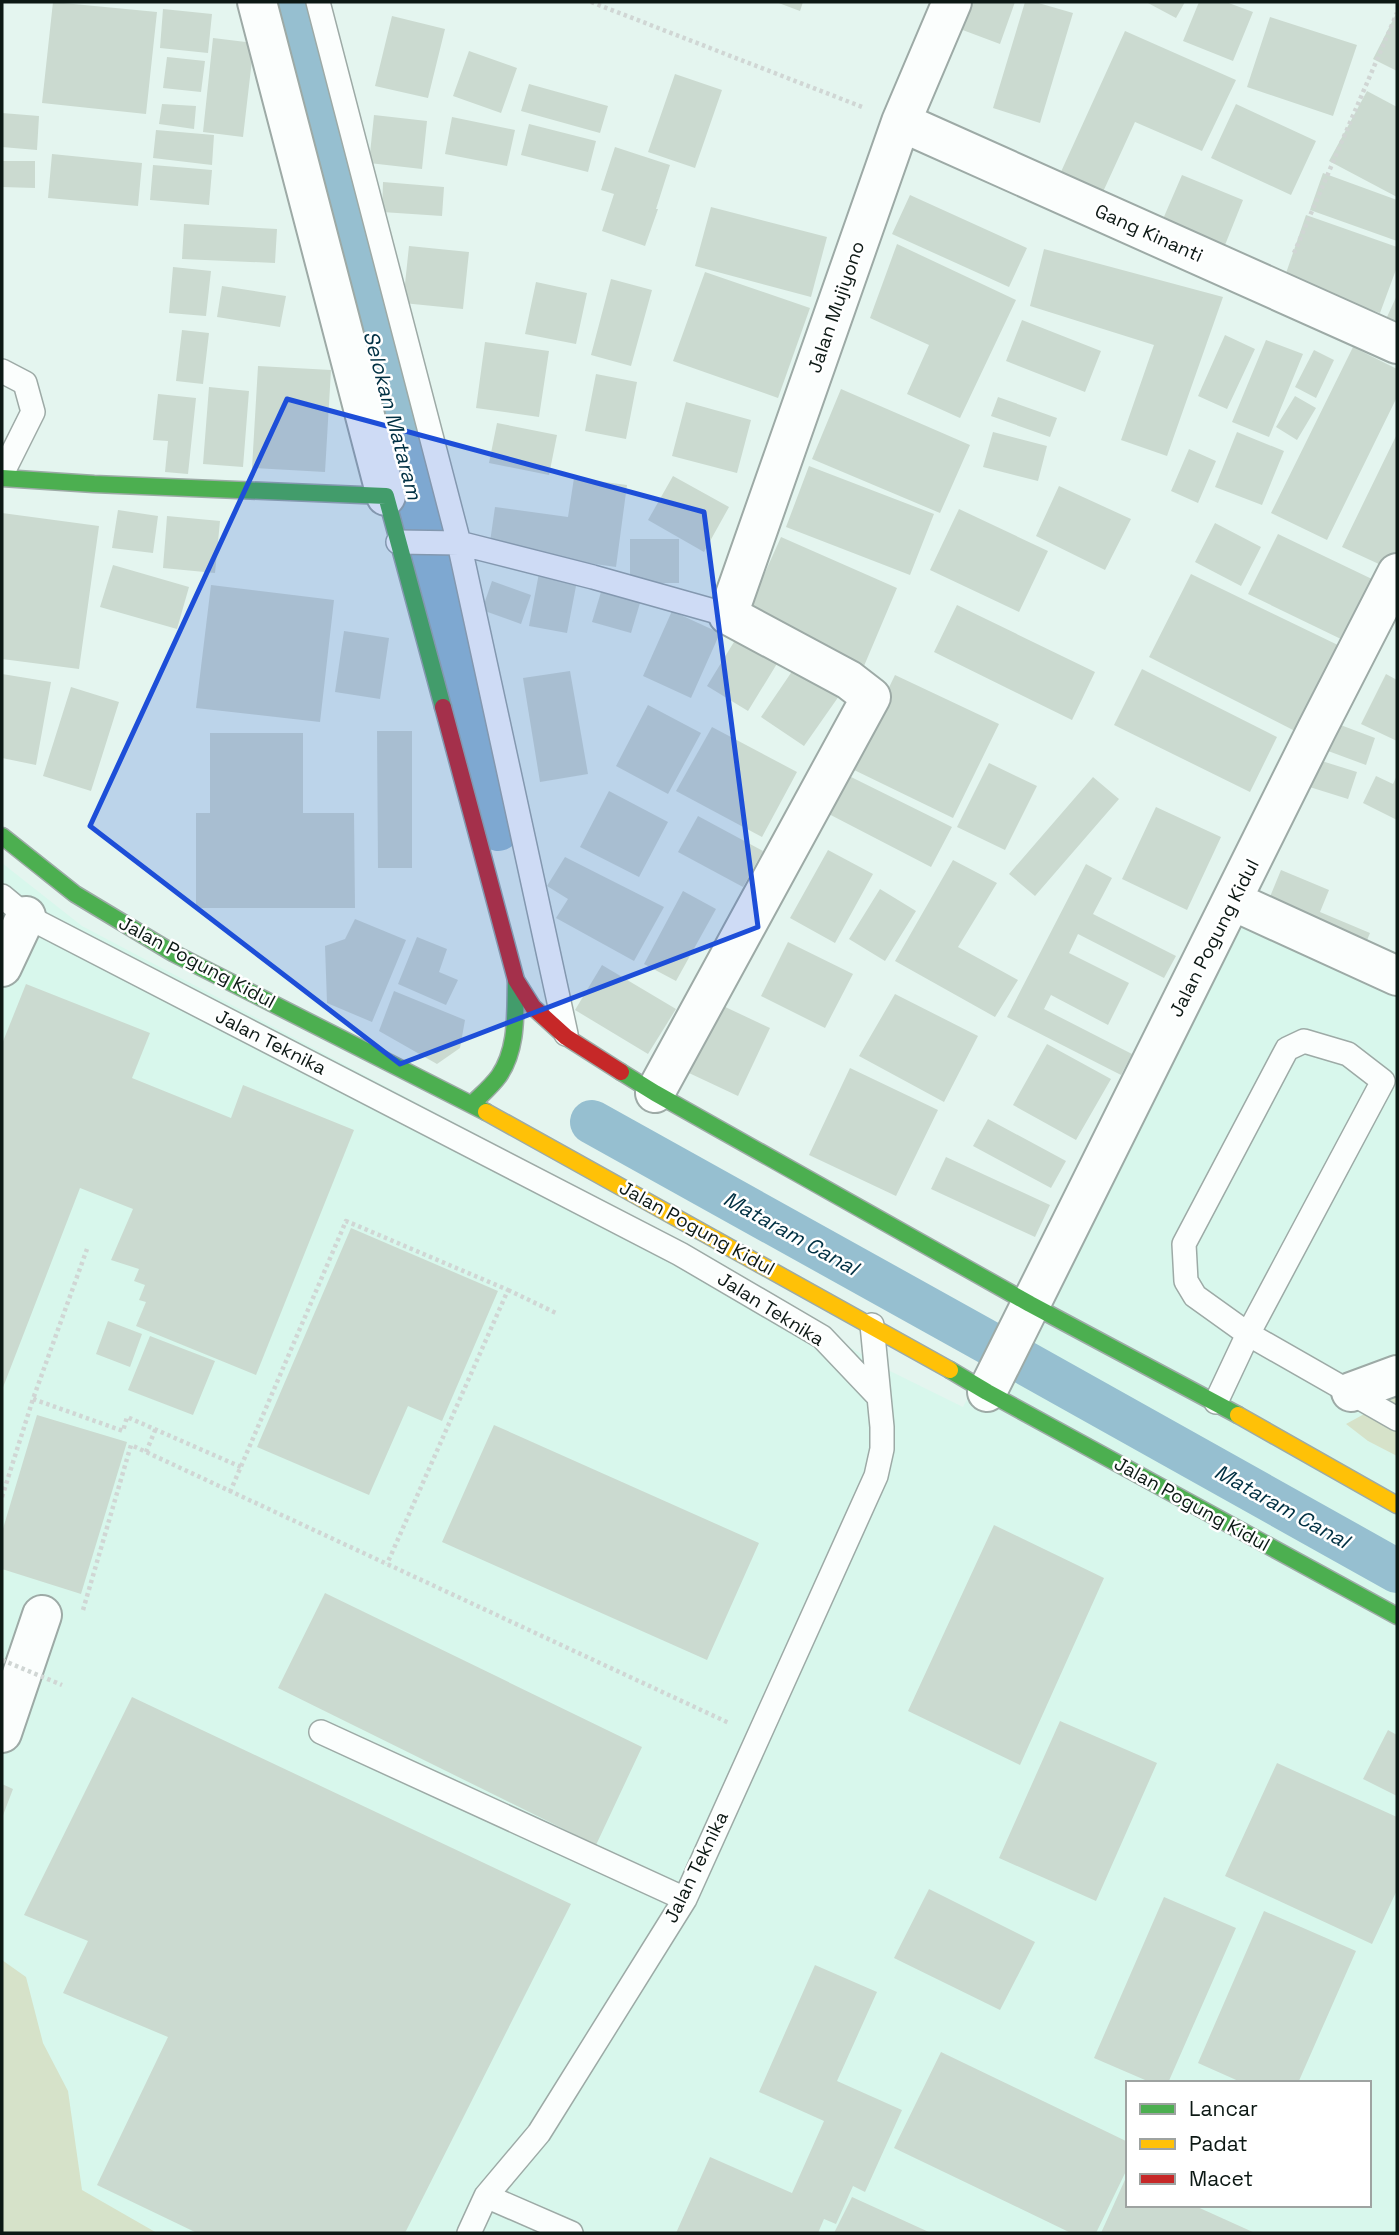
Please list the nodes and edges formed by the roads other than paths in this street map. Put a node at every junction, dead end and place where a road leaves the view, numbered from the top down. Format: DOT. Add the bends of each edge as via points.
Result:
graph roads {
  1 [pos="257,2"];
  2 [pos="318,2"];
  3 [pos="952,2"];
  4 [pos="901,122"];
  5 [pos="1397,344"];
  6 [pos="2,371"];
  7 [pos="2,476"];
  8 [pos="386,496"];
  9 [pos="401,542"];
  10 [pos="454,543"];
  11 [pos="1397,573"];
  12 [pos="727,615"];
  13 [pos="2,836"];
  14 [pos="1233,901"];
  15 [pos="14,906"];
  16 [pos="2,967"];
  17 [pos="1397,976"];
  18 [pos="516,980"];
  19 [pos="566,1037"];
  20 [pos="1390,1080"];
  21 [pos="655,1093"];
  22 [pos="472,1104"];
  23 [pos="1029,1307"];
  24 [pos="872,1325"];
  25 [pos="1248,1334"];
  26 [pos="1397,1376"];
  27 [pos="992,1382"];
  28 [pos="1351,1392"];
  29 [pos="879,1397"];
  30 [pos="1216,1402"];
  31 [pos="1397,1419"];
  32 [pos="1397,1505"];
  33 [pos="42,1615"];
  34 [pos="1397,1616"];
  35 [pos="321,1732"];
  36 [pos="2,1733"];
  37 [pos="684,1899"];
  38 [pos="486,2196"];
  39 [pos="469,2233"];
  40 [pos="571,2233"];
  1 -- 8 [label="street"];
  2 -- 10 [label="lane"];
  3 -- 4 [label="street, Jalan Mujiyono"];
  4 -- 5 [label="street, Gang Kinanti"];
  4 -- 12 [label="street, Jalan Mujiyono"];
  6 -- 7 [label="lane" via="25,383 33,412"];
  7 -- 8 [label="main road"];
  8 -- 9 [label="main road"];
  9 -- 10 [label="lane"];
  9 -- 18 [label="main road"];
  10 -- 12 [label="lane"];
  10 -- 19 [label="lane"];
  11 -- 14 [label="street, Jalan Pogung Kidul"];
  12 -- 21 [label="street" via="872,697"];
  13 -- 22 [label="main road, Jalan Pogung Kidul" via="75,894 173,953"];
  14 -- 17 [label="street"];
  14 -- 23 [label="street, Jalan Pogung Kidul"];
  15 -- 16 [label="street"];
  15 -- 29 [label="lane, Jalan Teknika" via="680,1254 822,1337"];
  18 -- 19 [label="main road" via="533,1007"];
  18 -- 22 [label="main road" via="510,1055 499,1076"];
  19 -- 21 [label="main road"];
  20 -- 25 [label="lane"];
  20 -- 25 [label="lane" via="1348,1054 1304,1041 1287,1049 1280,1061 1184,1244 1186,1281 1195,1296"];
  21 -- 23 [label="main road"];
  22 -- 24 [label="main road, Jalan Pogung Kidul"];
  23 -- 27 [label="street, Jalan Pogung Kidul"];
  23 -- 30 [label="main road"];
  24 -- 27 [label="main road, Jalan Pogung Kidul"];
  24 -- 29 [label="lane"];
  25 -- 28 [label="lane"];
  25 -- 30 [label="lane"];
  26 -- 28 [label="street"];
  27 -- 34 [label="main road, Jalan Pogung Kidul"];
  28 -- 31 [label="lane"];
  29 -- 37 [label="lane, Jalan Teknika" via="881,1449 876,1476"];
  30 -- 32 [label="main road"];
  33 -- 36 [label="street"];
  35 -- 37 [label="lane"];
  37 -- 38 [label="lane, Jalan Teknika" via="539,2133"];
  38 -- 39 [label="lane, Jalan Teknika"];
  38 -- 40 [label="lane"];
}
